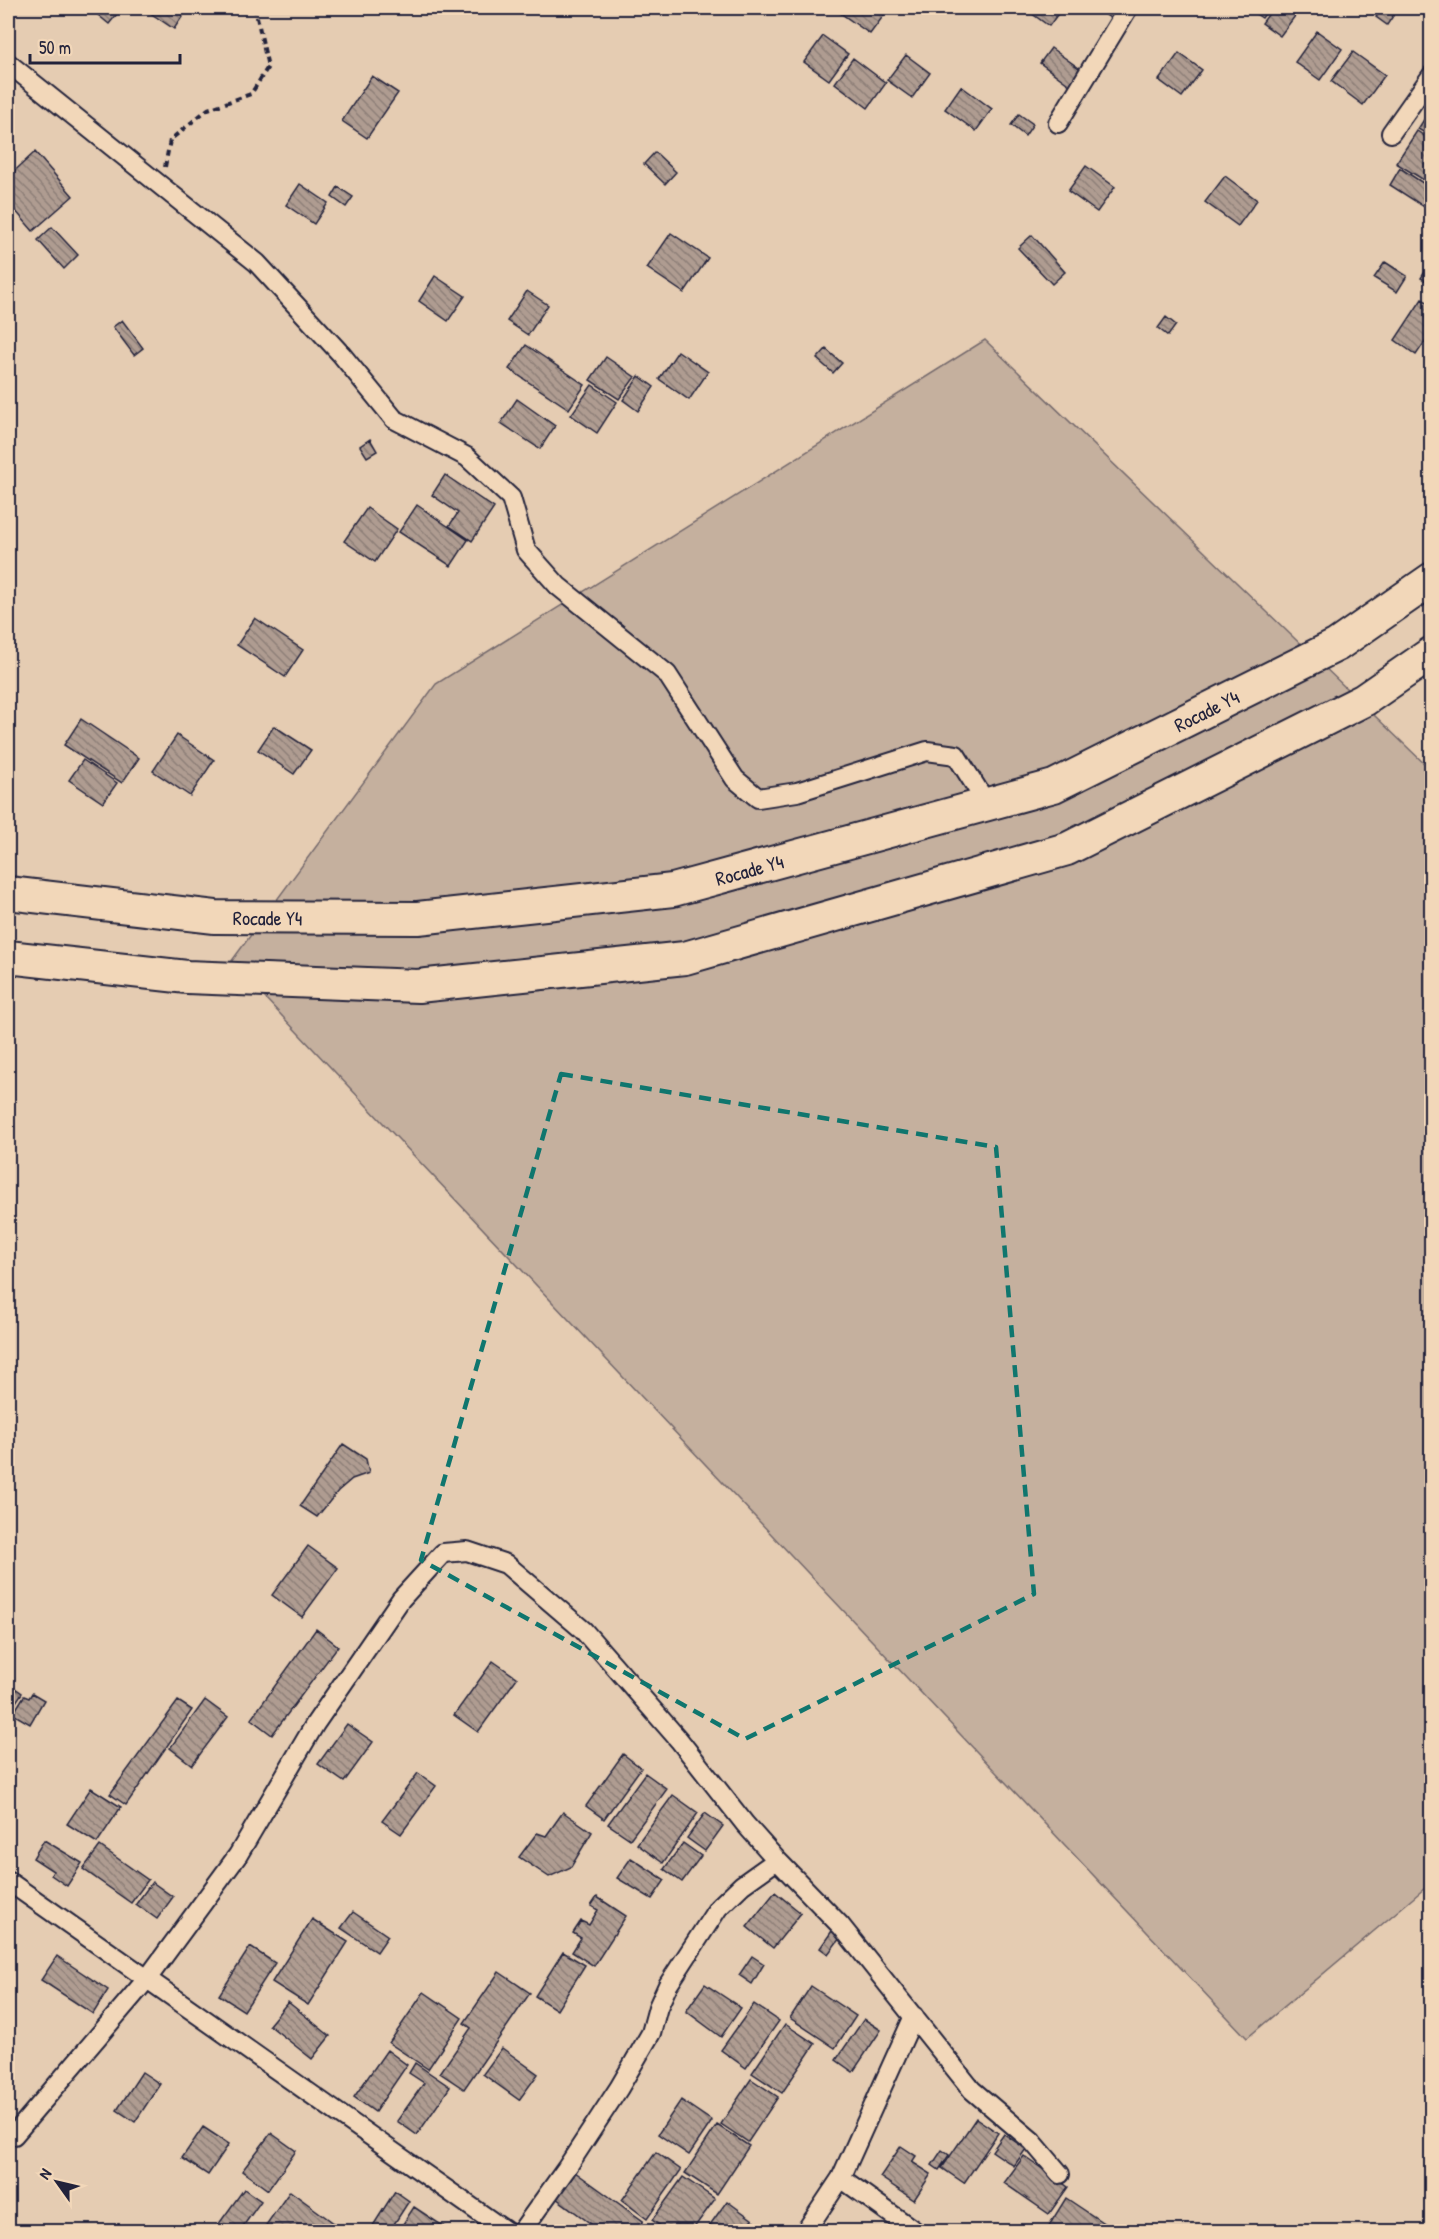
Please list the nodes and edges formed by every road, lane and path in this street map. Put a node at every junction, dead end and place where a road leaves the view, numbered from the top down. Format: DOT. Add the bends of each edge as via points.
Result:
graph roads {
  1 [pos="255,8"];
  2 [pos="1128,8"];
  3 [pos="8,63"];
  4 [pos="1431,75"];
  5 [pos="1058,123"];
  6 [pos="1391,133"];
  7 [pos="162,186"];
  8 [pos="1431,579"];
  9 [pos="1431,653"];
  10 [pos="987,804"];
  11 [pos="8,892"];
  12 [pos="8,957"];
  13 [pos="777,1860"];
  14 [pos="8,1881"];
  15 [pos="147,1979"];
  16 [pos="914,2016"];
  17 [pos="14,2135"];
  18 [pos="1060,2174"];
  19 [pos="841,2178"];
  20 [pos="507,2232"];
  21 [pos="521,2232"];
  22 [pos="805,2232"];
  23 [pos="916,2232"];
  1 -- 7 [label="path" via="268,67 250,94 208,109 170,140"];
  2 -- 5 [label="street"];
  3 -- 7 [label="street"];
  4 -- 6 [label="street"];
  7 -- 10 [label="street" via="257,263 341,354 394,419 467,457 511,498 526,550 558,586 667,674 735,778 758,798 797,792 927,751 956,755"];
  8 -- 10 [label="highway, Rocade Y4" via="1337,645 1054,786"];
  9 -- 12 [label="highway" via="1364,700 1066,849 685,958 418,986 187,977"];
  10 -- 11 [label="highway, Rocade Y4" via="673,890 418,918 215,917"];
  13 -- 15 [label="street" via="583,1630 506,1564 467,1551 442,1553 401,1599 315,1724 238,1855"];
  13 -- 16 [label="street" via="841,1926"];
  13 -- 21 [label="street" via="718,1908 668,1985 651,2033 619,2088"];
  14 -- 15 [label="street"];
  15 -- 17 [label="street"];
  15 -- 20 [label="street"];
  16 -- 18 [label="street" via="972,2090 1032,2141"];
  16 -- 19 [label="street"];
  19 -- 22 [label="street"];
  19 -- 23 [label="street"];
}
